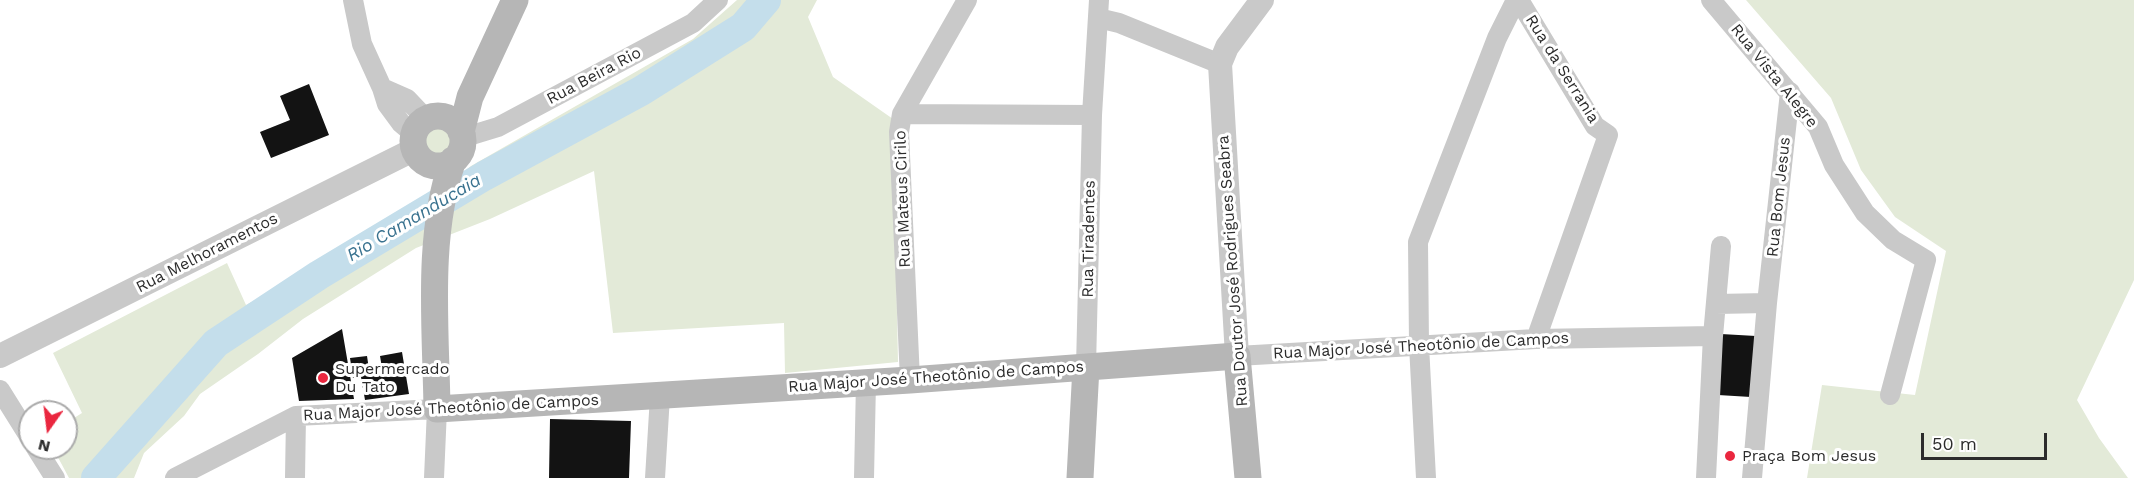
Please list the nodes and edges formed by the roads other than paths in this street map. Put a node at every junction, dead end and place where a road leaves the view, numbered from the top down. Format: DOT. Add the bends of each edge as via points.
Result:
graph roads {
  1 [pos="353,0"];
  2 [pos="515,0"];
  3 [pos="718,0"];
  4 [pos="967,0"];
  5 [pos="1262,0"];
  6 [pos="1518,0"];
  7 [pos="1711,0"];
  8 [pos="1098,9"];
  9 [pos="1220,64"];
  10 [pos="1790,92"];
  11 [pos="902,114"];
  12 [pos="1092,115"];
  13 [pos="438,144"];
  14 [pos="1721,246"];
  15 [pos="1767,303"];
  16 [pos="1716,304"];
  17 [pos="1713,336"];
  18 [pos="1536,339"];
  19 [pos="1419,345"];
  20 [pos="0,356"];
  21 [pos="1237,356"];
  22 [pos="1086,367"];
  23 [pos="910,380"];
  24 [pos="866,382"];
  25 [pos="0,390"];
  26 [pos="1890,395"];
  27 [pos="660,396"];
  28 [pos="437,409"];
  29 [pos="296,416"];
  30 [pos="18,419"];
  31 [pos="44,460"];
  32 [pos="55,478"];
  33 [pos="175,478"];
  34 [pos="295,478"];
  35 [pos="434,478"];
  36 [pos="655,478"];
  37 [pos="864,478"];
  38 [pos="1080,478"];
  39 [pos="1248,478"];
  40 [pos="1426,478"];
  41 [pos="1706,478"];
  42 [pos="1752,478"];
  1 -- 13 [label="street" via="362,44 382,88 407,99"];
  2 -- 13 [label="main road" via="470,97"];
  3 -- 13 [label="street, Rua Beira Rio" via="693,23 498,127"];
  4 -- 11 [label="street, Rua Mateus Cirilo"];
  5 -- 9 [label="street" via="1227,47"];
  6 -- 18 [label="street, Rua da Serrania" via="1595,126 1608,135"];
  6 -- 19 [label="street" via="1497,38 1418,242"];
  7 -- 10 [label="street, Rua Vista Alegre"];
  8 -- 9 [label="street" via="1119,23"];
  8 -- 12 [label="street, Rua Tiradentes"];
  9 -- 21 [label="street, Rua Doutor José Rodrigues Seabra"];
  10 -- 15 [label="street, Rua Bom Jesus"];
  10 -- 26 [label="street, Rua Vista Alegre" via="1818,127 1834,165 1865,213 1893,240 1926,260"];
  11 -- 12 [label="street"];
  11 -- 23 [label="street, Rua Mateus Cirilo" via="899,132"];
  12 -- 22 [label="street, Rua Tiradentes"];
  13 -- 20 [label="street, Rua Melhoramentos"];
  13 -- 28 [label="main road"];
  14 -- 16 [label="street"];
  15 -- 16 [label="street"];
  15 -- 42 [label="street"];
  16 -- 17 [label="street"];
  17 -- 18 [label="street, Rua Major José Theotônio de Campos"];
  17 -- 41 [label="street"];
  18 -- 19 [label="street, Rua Major José Theotônio de Campos"];
  19 -- 21 [label="street, Rua Major José Theotônio de Campos"];
  19 -- 40 [label="street"];
  21 -- 22 [label="main road, Rua Major José Theotônio de Campos"];
  21 -- 39 [label="main road, Rua Doutor José Rodrigues Seabra"];
  22 -- 23 [label="main road, Rua Major José Theotônio de Campos"];
  22 -- 38 [label="main road, Rua Tiradentes"];
  23 -- 24 [label="main road, Rua Major José Theotônio de Campos"];
  24 -- 27 [label="main road, Rua Major José Theotônio de Campos"];
  24 -- 37 [label="street"];
  25 -- 30 [label="street"];
  27 -- 28 [label="main road, Rua Major José Theotônio de Campos"];
  27 -- 36 [label="street"];
  28 -- 29 [label="street, Rua Major José Theotônio de Campos"];
  28 -- 35 [label="street"];
  29 -- 33 [label="street, Rua Major José Theotônio de Campos"];
  29 -- 34 [label="street"];
  31 -- 32 [label="street"];
}
